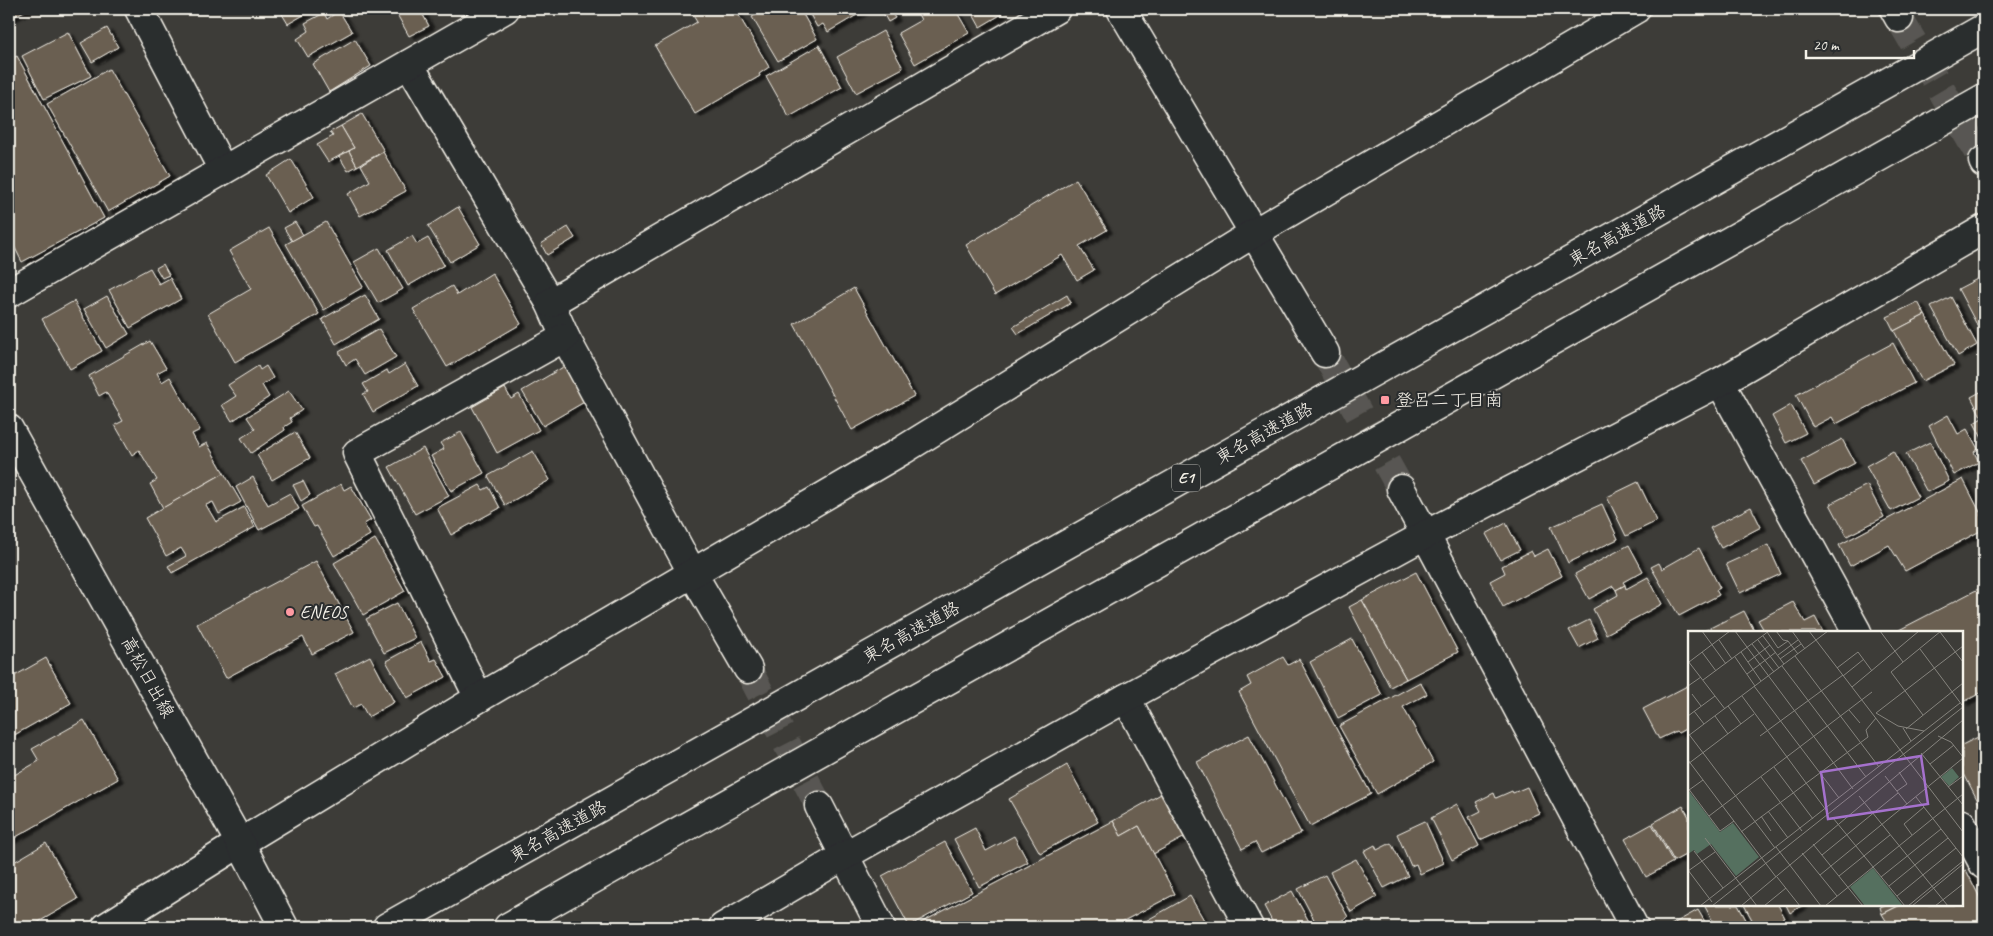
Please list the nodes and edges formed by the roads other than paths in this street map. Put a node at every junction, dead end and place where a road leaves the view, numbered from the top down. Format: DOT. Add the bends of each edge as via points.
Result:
graph roads {
  1 [pos="139,9"];
  2 [pos="505,9"];
  3 [pos="1056,9"];
  4 [pos="1122,9"];
  5 [pos="1636,9"];
  6 [pos="1984,28"];
  7 [pos="409,64"];
  8 [pos="1984,98"];
  9 [pos="223,170"];
  10 [pos="1984,229"];
  11 [pos="1254,233"];
  12 [pos="9,294"];
  13 [pos="550,303"];
  14 [pos="565,337"];
  15 [pos="1325,353"];
  16 [pos="1720,382"];
  17 [pos="9,428"];
  18 [pos="1401,489"];
  19 [pos="1425,535"];
  20 [pos="693,574"];
  21 [pos="1856,631"];
  22 [pos="748,668"];
  23 [pos="479,698"];
  24 [pos="1126,698"];
  25 [pos="819,806"];
  26 [pos="1963,826"];
  27 [pos="240,843"];
  28 [pos="844,856"];
  29 [pos="1984,865"];
  30 [pos="106,927"];
  31 [pos="284,927"];
  32 [pos="387,927"];
  33 [pos="508,927"];
  34 [pos="723,927"];
  35 [pos="881,927"];
  36 [pos="1249,927"];
  37 [pos="1634,927"];
  1 -- 9 [label="main road"];
  2 -- 7 [label="main road"];
  3 -- 13 [label="main road"];
  4 -- 11 [label="main road"];
  5 -- 11 [label="main road"];
  6 -- 32 [label="main road, 東名高速道路 / E1"];
  7 -- 9 [label="main road"];
  7 -- 13 [label="main road"];
  8 -- 33 [label="main road"];
  9 -- 12 [label="main road"];
  10 -- 16 [label="main road"];
  11 -- 15 [label="main road"];
  11 -- 20 [label="main road" via="903,450"];
  13 -- 14 [label="main road"];
  14 -- 20 [label="main road"];
  14 -- 23 [label="main road" via="357,453"];
  16 -- 19 [label="main road"];
  16 -- 21 [label="main road"];
  17 -- 27 [label="main road, 高松日出線"];
  18 -- 19 [label="main road"];
  19 -- 24 [label="main road"];
  19 -- 37 [label="main road"];
  20 -- 22 [label="main road"];
  20 -- 23 [label="main road"];
  23 -- 27 [label="main road"];
  24 -- 28 [label="main road"];
  24 -- 36 [label="main road"];
  25 -- 28 [label="main road"];
  26 -- 29 [label="main road"];
  27 -- 30 [label="main road"];
  27 -- 31 [label="main road, 高松日出線"];
  28 -- 34 [label="main road"];
  28 -- 35 [label="main road"];
}
